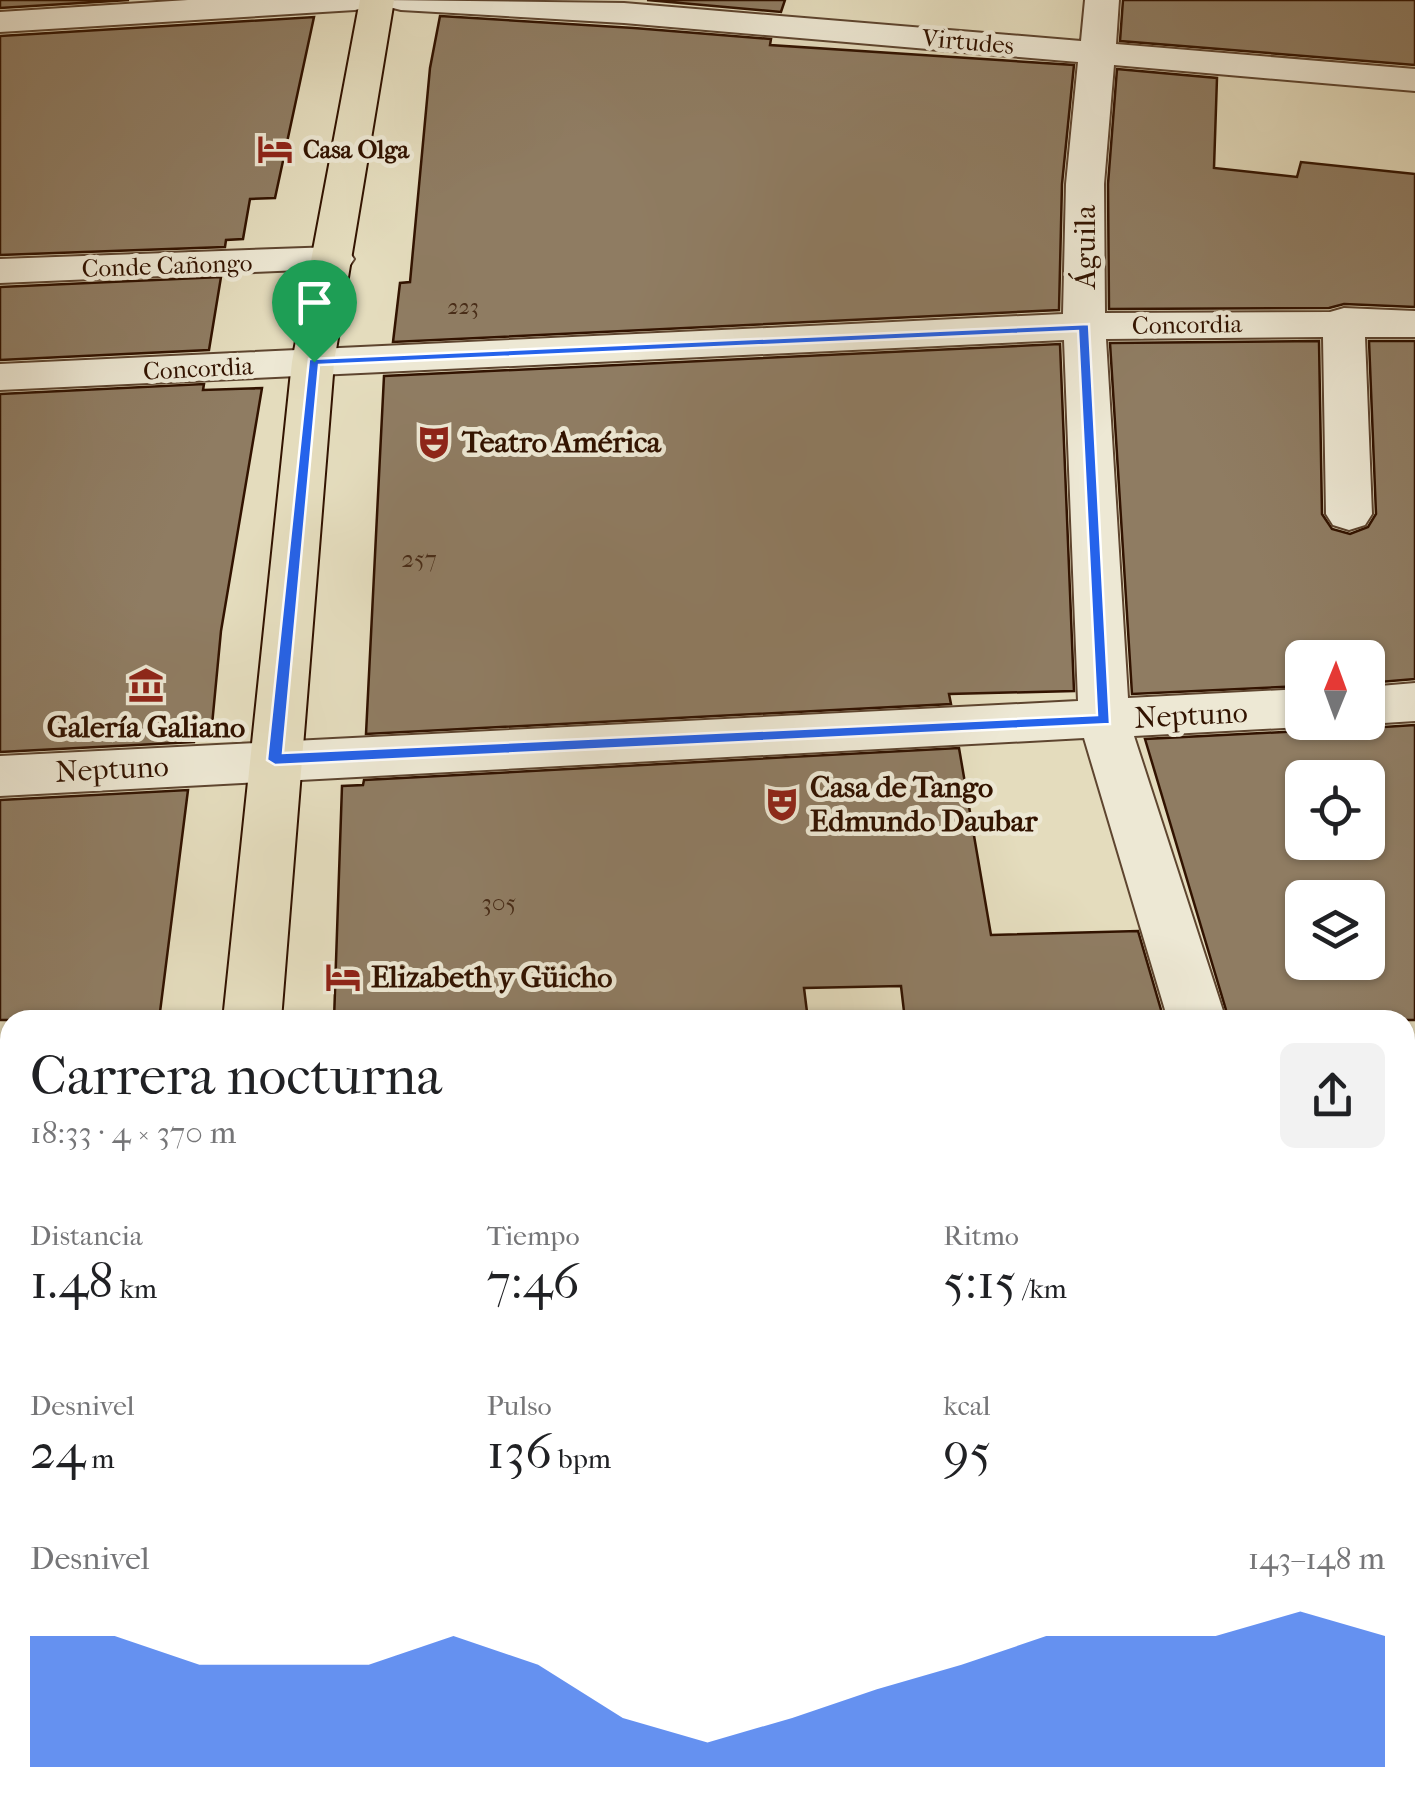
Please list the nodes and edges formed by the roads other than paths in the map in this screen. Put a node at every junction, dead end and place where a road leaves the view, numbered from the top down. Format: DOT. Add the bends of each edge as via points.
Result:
graph roads {
  1 [pos="355,0"];
  2 [pos="377,0"];
  3 [pos="401,0"];
  4 [pos="1102,0"];
  5 [pos="626,6"];
  6 [pos="802,14"];
  7 [pos="0,22"];
  8 [pos="1100,51"];
  9 [pos="1415,80"];
  10 [pos="334,258"];
  11 [pos="0,271"];
  12 [pos="1344,321"];
  13 [pos="1415,324"];
  14 [pos="1084,326"];
  15 [pos="314,362"];
  16 [pos="0,377"];
  17 [pos="1349,514"];
  18 [pos="1415,702"];
  19 [pos="1385,703"];
  20 [pos="1285,709"];
  21 [pos="1104,720"];
  22 [pos="275,760"];
  23 [pos="0,776"];
  24 [pos="253,1010"];
  25 [pos="1194,1010"];
  1 -- 7 [label="street"];
  2 -- 10 [label="main road"];
  3 -- 5 [label="street, Virtudes"];
  4 -- 8 [label="street, Águila"];
  5 -- 6 [label="street, Virtudes"];
  6 -- 8 [label="street, Virtudes"];
  8 -- 9 [label="street, Virtudes"];
  8 -- 14 [label="street, Águila" via="1085,184"];
  10 -- 11 [label="street, Conde Cañongo"];
  10 -- 15 [label="main road"];
  12 -- 13 [label="street, Concordia"];
  12 -- 14 [label="street, Concordia"];
  12 -- 17 [label="street"];
  14 -- 15 [label="street, Concordia"];
  14 -- 21 [label="street, Águila"];
  15 -- 16 [label="street, Concordia"];
  15 -- 22 [label="main road"];
  18 -- 19 [label="street"];
  20 -- 21 [label="street, Neptuno"];
  21 -- 22 [label="street, Neptuno"];
  21 -- 25 [label="street, Águila"];
  22 -- 23 [label="street, Neptuno"];
  22 -- 24 [label="main road"];
}
